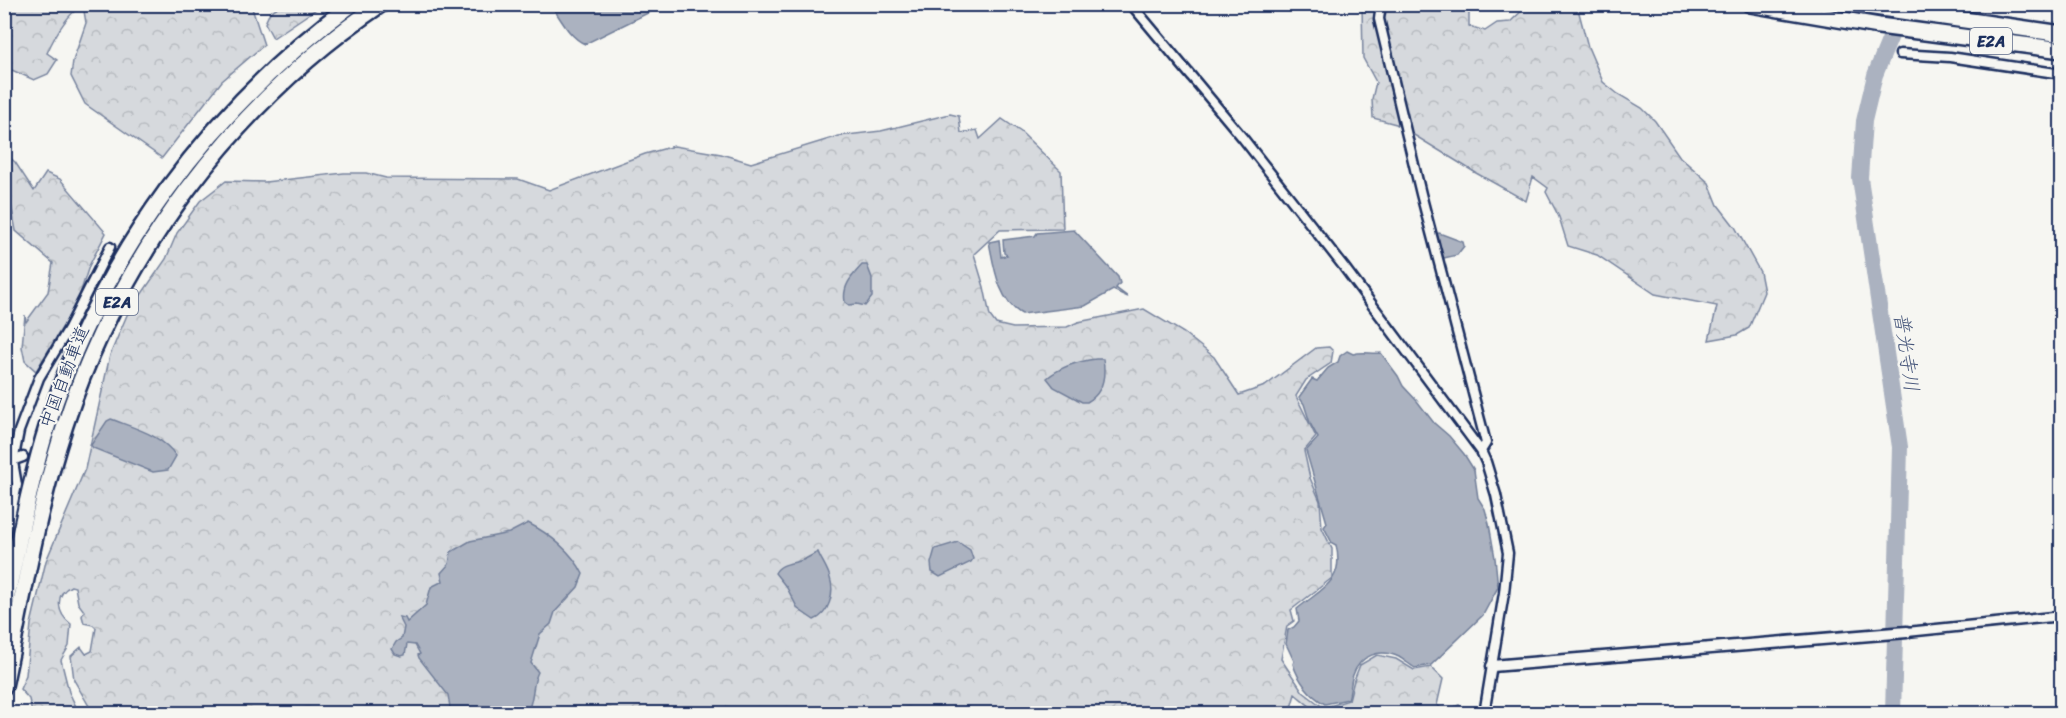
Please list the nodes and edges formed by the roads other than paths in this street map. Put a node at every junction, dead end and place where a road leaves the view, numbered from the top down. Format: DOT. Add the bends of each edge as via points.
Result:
graph roads {
  1 [pos="352,4"];
  2 [pos="381,4"];
  3 [pos="1131,4"];
  4 [pos="1381,4"];
  5 [pos="1750,4"];
  6 [pos="1853,4"];
  7 [pos="2061,34"];
  8 [pos="2061,50"];
  9 [pos="1900,54"];
  10 [pos="2061,74"];
  11 [pos="110,247"];
  12 [pos="1480,451"];
  13 [pos="23,457"];
  14 [pos="9,463"];
  15 [pos="4,544"];
  16 [pos="4,609"];
  17 [pos="2061,616"];
  18 [pos="1907,632"];
  19 [pos="1492,666"];
  20 [pos="4,686"];
  21 [pos="1485,714"];
  1 -- 16 [label="highway, 中国自動車道 / E2A" via="292,52 224,120 160,200 132,243 65,376 24,514"];
  2 -- 20 [label="highway, 中国自動車道 / E2A" via="302,65 233,133 173,209 124,288 82,376 51,470"];
  3 -- 12 [label="street" via="1350,275"];
  4 -- 12 [label="street" via="1379,19 1486,443"];
  5 -- 8 [label="highway, E2A"];
  6 -- 7 [label="highway, E2A"];
  9 -- 10 [label="street" via="1950,57"];
  11 -- 14 [label="street" via="39,378"];
  12 -- 19 [label="street" via="1496,495 1508,553"];
  13 -- 14 [label="street"];
  14 -- 15 [label="street" via="17,485"];
  17 -- 18 [label="street"];
  18 -- 19 [label="street"];
  19 -- 21 [label="street"];
}
